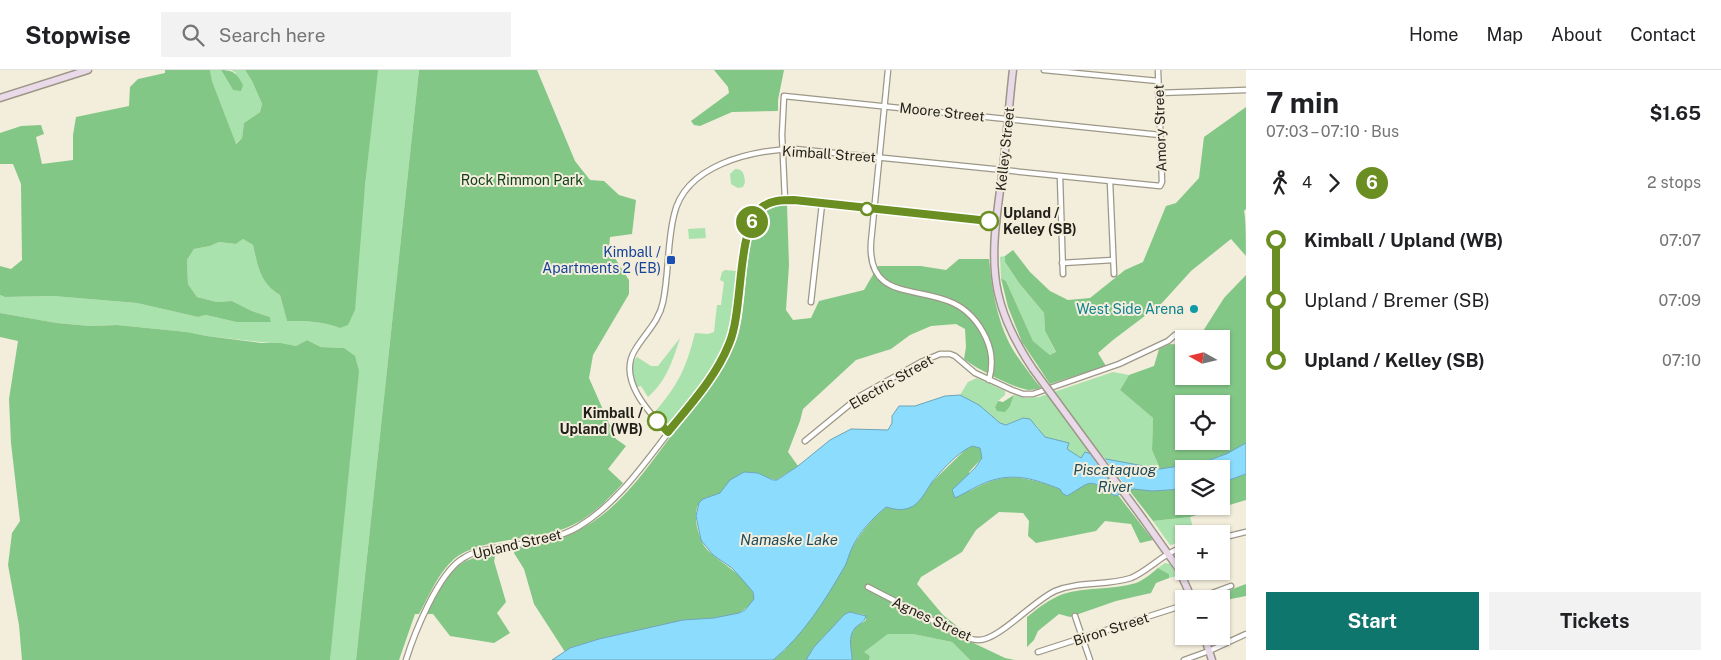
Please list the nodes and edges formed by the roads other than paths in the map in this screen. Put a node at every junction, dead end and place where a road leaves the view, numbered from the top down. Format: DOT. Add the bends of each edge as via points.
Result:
graph roads {
  1 [pos="88,70"];
  2 [pos="888,70"];
  3 [pos="1013,70"];
  4 [pos="1044,70"];
  5 [pos="1158,70"];
  6 [pos="1158,81"];
  7 [pos="1246,90"];
  8 [pos="1158,93"];
  9 [pos="0,98"];
  10 [pos="884,106"];
  11 [pos="1008,119"];
  12 [pos="1160,135"];
  13 [pos="783,150"];
  14 [pos="879,157"];
  15 [pos="1003,170"];
  16 [pos="1060,177"];
  17 [pos="1110,182"];
  18 [pos="1160,186"];
  19 [pos="785,200"];
  20 [pos="822,204"];
  21 [pos="874,209"];
  22 [pos="997,222"];
  23 [pos="1113,260"];
  24 [pos="1062,263"];
  25 [pos="1063,274"];
  26 [pos="1114,274"];
  27 [pos="811,302"];
  28 [pos="1175,335"];
  29 [pos="989,380"];
  30 [pos="668,432"];
  31 [pos="805,442"];
  32 [pos="1246,532"];
  33 [pos="1230,536"];
  34 [pos="1175,551"];
  35 [pos="1169,554"];
  36 [pos="1231,586"];
  37 [pos="868,587"];
  38 [pos="1190,590"];
  39 [pos="1220,590"];
  40 [pos="1175,608"];
  41 [pos="1075,616"];
  42 [pos="1246,634"];
  43 [pos="1083,638"];
  44 [pos="1207,645"];
  45 [pos="1209,651"];
  46 [pos="1038,652"];
  47 [pos="406,660"];
  48 [pos="1090,660"];
  49 [pos="1184,660"];
  50 [pos="1212,660"];
  1 -- 9 [label="street"];
  2 -- 10 [label="street"];
  3 -- 11 [label="street, Kelley Street"];
  4 -- 6 [label="street"];
  5 -- 6 [label="street, Amory Street"];
  6 -- 8 [label="street, Amory Street"];
  7 -- 8 [label="street"];
  8 -- 12 [label="street, Amory Street"];
  10 -- 11 [label="street, Moore Street"];
  10 -- 13 [label="street, Moore Street" via="784,96"];
  10 -- 14 [label="street"];
  11 -- 12 [label="street, Moore Street"];
  11 -- 15 [label="street, Kelley Street"];
  12 -- 18 [label="street, Amory Street"];
  13 -- 14 [label="street, Kimball Street"];
  13 -- 19 [label="street"];
  13 -- 30 [label="street, Kimball Street" via="747,156 707,171 690,183 678,201 672,221 659,316 635,351 629,366 634,386"];
  14 -- 15 [label="street, Kimball Street"];
  14 -- 21 [label="street"];
  15 -- 16 [label="street, Kimball Street"];
  15 -- 22 [label="street, Kelley Street"];
  16 -- 17 [label="street, Kimball Street"];
  16 -- 24 [label="street"];
  17 -- 18 [label="street, Kimball Street"];
  17 -- 23 [label="street"];
  19 -- 20 [label="street, Upland Street"];
  19 -- 30 [label="street, Upland Street" via="767,204 755,217 746,242 738,312 730,342 712,375"];
  20 -- 21 [label="street, Upland Street"];
  20 -- 27 [label="street"];
  21 -- 22 [label="street, Upland Street"];
  21 -- 29 [label="street" via="870,252 876,272 891,286 948,301 970,315 984,332 988,343 992,366"];
  22 -- 35 [label="street, Kelley Street, bridge" via="994,261 998,292 1013,336 1033,369"];
  23 -- 24 [label="street"];
  23 -- 26 [label="street"];
  24 -- 25 [label="street"];
  28 -- 29 [label="street, Electric Street" via="1119,364 1033,394 1018,393"];
  29 -- 31 [label="street, Electric Street" via="955,356 935,356 860,396"];
  30 -- 47 [label="street, Upland Street" via="617,495 578,527 550,538 476,552 458,561 425,612"];
  32 -- 33 [label="street"];
  34 -- 35 [label="street, Agnes Street"];
  35 -- 37 [label="street, Agnes Street" via="1129,578 1050,594 1000,631 979,640 960,634"];
  35 -- 38 [label="street, Kelley Street"];
  36 -- 39 [label="street"];
  40 -- 43 [label="street, Biron Street"];
  41 -- 43 [label="street"];
  42 -- 45 [label="street"];
  43 -- 46 [label="street, Biron Street"];
  43 -- 48 [label="street"];
  44 -- 45 [label="street"];
  45 -- 49 [label="street"];
  45 -- 50 [label="street"];
}
